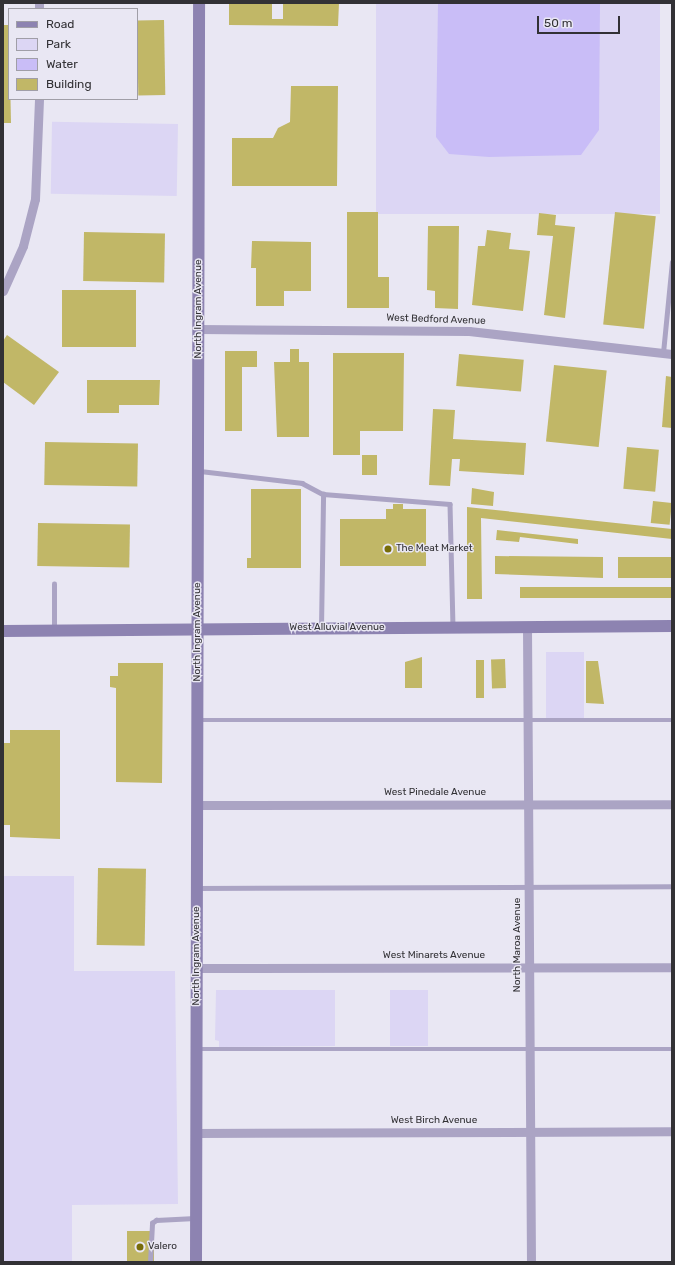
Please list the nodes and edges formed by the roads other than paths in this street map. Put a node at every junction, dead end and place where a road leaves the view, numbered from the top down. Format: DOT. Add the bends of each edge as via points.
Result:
graph roads {
  1 [pos="199,3"];
  2 [pos="39,100"];
  3 [pos="672,262"];
  4 [pos="3,291"];
  5 [pos="199,329"];
  6 [pos="668,353"];
  7 [pos="198,471"];
  8 [pos="323,494"];
  9 [pos="54,584"];
  10 [pos="672,626"];
  11 [pos="527,627"];
  12 [pos="321,628"];
  13 [pos="453,628"];
  14 [pos="198,630"];
  15 [pos="3,631"];
  16 [pos="54,631"];
  17 [pos="198,720"];
  18 [pos="528,720"];
  19 [pos="672,720"];
  20 [pos="528,804"];
  21 [pos="672,804"];
  22 [pos="197,805"];
  23 [pos="672,886"];
  24 [pos="529,887"];
  25 [pos="197,888"];
  26 [pos="529,967"];
  27 [pos="672,967"];
  28 [pos="197,968"];
  29 [pos="530,1049"];
  30 [pos="672,1049"];
  31 [pos="197,1050"];
  32 [pos="672,1131"];
  33 [pos="530,1132"];
  34 [pos="196,1133"];
  35 [pos="196,1218"];
  36 [pos="150,1262"];
  37 [pos="196,1262"];
  38 [pos="531,1262"];
  1 -- 5 [label="street, North Ingram Avenue"];
  2 -- 4 [label="street" via="35,199 23,246"];
  3 -- 6 [label="lane"];
  5 -- 6 [label="street, West Bedford Avenue" via="469,331"];
  5 -- 7 [label="street, North Ingram Avenue"];
  7 -- 8 [label="lane" via="302,483"];
  7 -- 14 [label="street, North Ingram Avenue"];
  8 -- 12 [label="lane"];
  8 -- 13 [label="lane" via="450,504"];
  9 -- 16 [label="lane"];
  10 -- 11 [label="street, West Alluvial Avenue"];
  11 -- 13 [label="street, West Alluvial Avenue"];
  11 -- 18 [label="street, North Maroa Avenue"];
  12 -- 13 [label="street, West Alluvial Avenue"];
  12 -- 14 [label="street, West Alluvial Avenue"];
  14 -- 16 [label="street, West Alluvial Avenue"];
  14 -- 17 [label="street, North Ingram Avenue"];
  15 -- 16 [label="street, West Alluvial Avenue"];
  17 -- 18 [label="lane"];
  17 -- 22 [label="street, North Ingram Avenue"];
  18 -- 19 [label="lane"];
  18 -- 20 [label="street, North Maroa Avenue"];
  20 -- 21 [label="street, West Pinedale Avenue"];
  20 -- 22 [label="street, West Pinedale Avenue"];
  20 -- 24 [label="street, North Maroa Avenue"];
  22 -- 25 [label="street, North Ingram Avenue"];
  23 -- 24 [label="lane"];
  24 -- 25 [label="lane"];
  24 -- 26 [label="street, North Maroa Avenue"];
  25 -- 28 [label="street, North Ingram Avenue"];
  26 -- 27 [label="street, West Minarets Avenue"];
  26 -- 28 [label="street, West Minarets Avenue"];
  26 -- 29 [label="street, North Maroa Avenue"];
  28 -- 31 [label="street, North Ingram Avenue"];
  29 -- 30 [label="lane"];
  29 -- 31 [label="lane"];
  29 -- 33 [label="street, North Maroa Avenue"];
  31 -- 34 [label="street, North Ingram Avenue"];
  32 -- 33 [label="street, West Birch Avenue"];
  33 -- 34 [label="street, West Birch Avenue"];
  33 -- 38 [label="street, North Maroa Avenue"];
  34 -- 35 [label="street, North Ingram Avenue"];
  35 -- 36 [label="lane" via="156,1220 152,1223"];
  35 -- 37 [label="street, North Ingram Avenue"];
}
